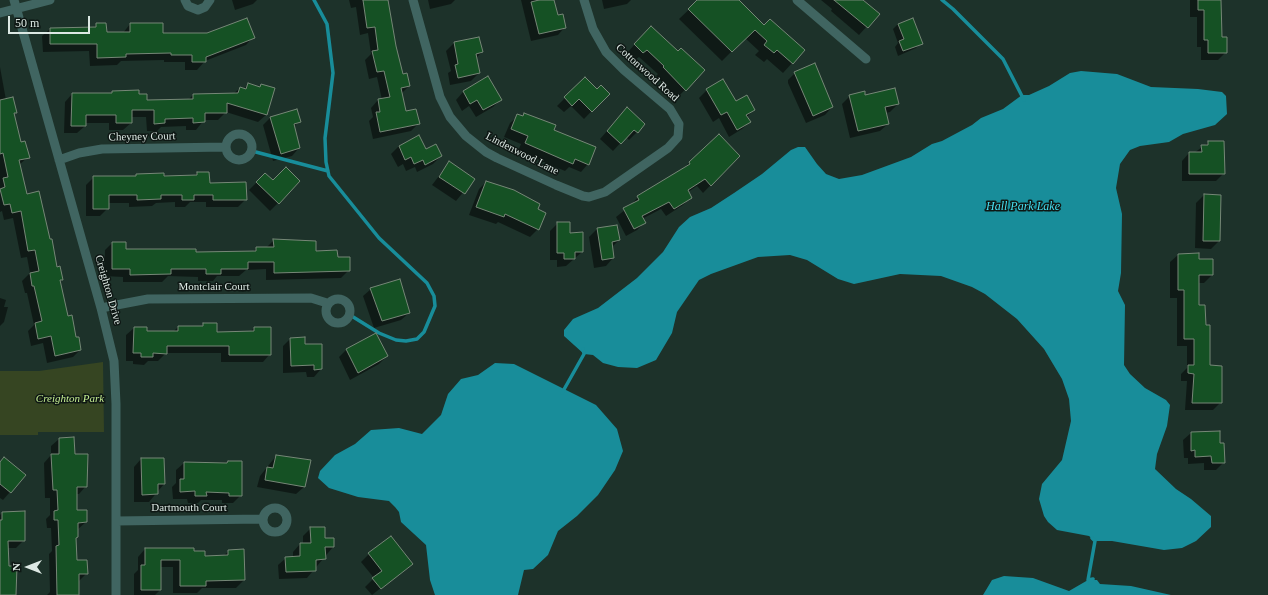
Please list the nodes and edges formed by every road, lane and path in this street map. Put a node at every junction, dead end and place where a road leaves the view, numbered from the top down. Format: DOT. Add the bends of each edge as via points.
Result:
graph roads {
  1 [pos="50,0"];
  2 [pos="185,0"];
  3 [pos="210,0"];
  4 [pos="413,0"];
  5 [pos="584,0"];
  6 [pos="797,0"];
  7 [pos="15,4"];
  8 [pos="0,13"];
  9 [pos="866,59"];
  10 [pos="226,147"];
  11 [pos="59,160"];
  12 [pos="616,184"];
  13 [pos="328,303"];
  14 [pos="101,308"];
  15 [pos="262,519"];
  16 [pos="116,521"];
  17 [pos="116,595"];
  1 -- 7 [label="street"];
  2 -- 3 [label="street" via="188,6 198,10 205,7"];
  4 -- 12 [label="street, Lindenwood Lane" via="440,98 450,117 466,136 491,155 583,196 596,196"];
  5 -- 12 [label="street, Cottonwood Road" via="593,29 606,52 670,109 679,124 675,142"];
  6 -- 9 [label="street"];
  7 -- 8 [label="street"];
  7 -- 11 [label="street, Creighton Drive"];
  10 -- 11 [label="street, Cheyney Court" via="102,149"];
  11 -- 14 [label="street, Creighton Drive"];
  13 -- 14 [label="street, Montclair Court" via="311,298 148,299"];
  14 -- 16 [label="street, Creighton Drive" via="114,367"];
  15 -- 16 [label="street, Dartmouth Court"];
  16 -- 17 [label="street, Creighton Drive"];
}
